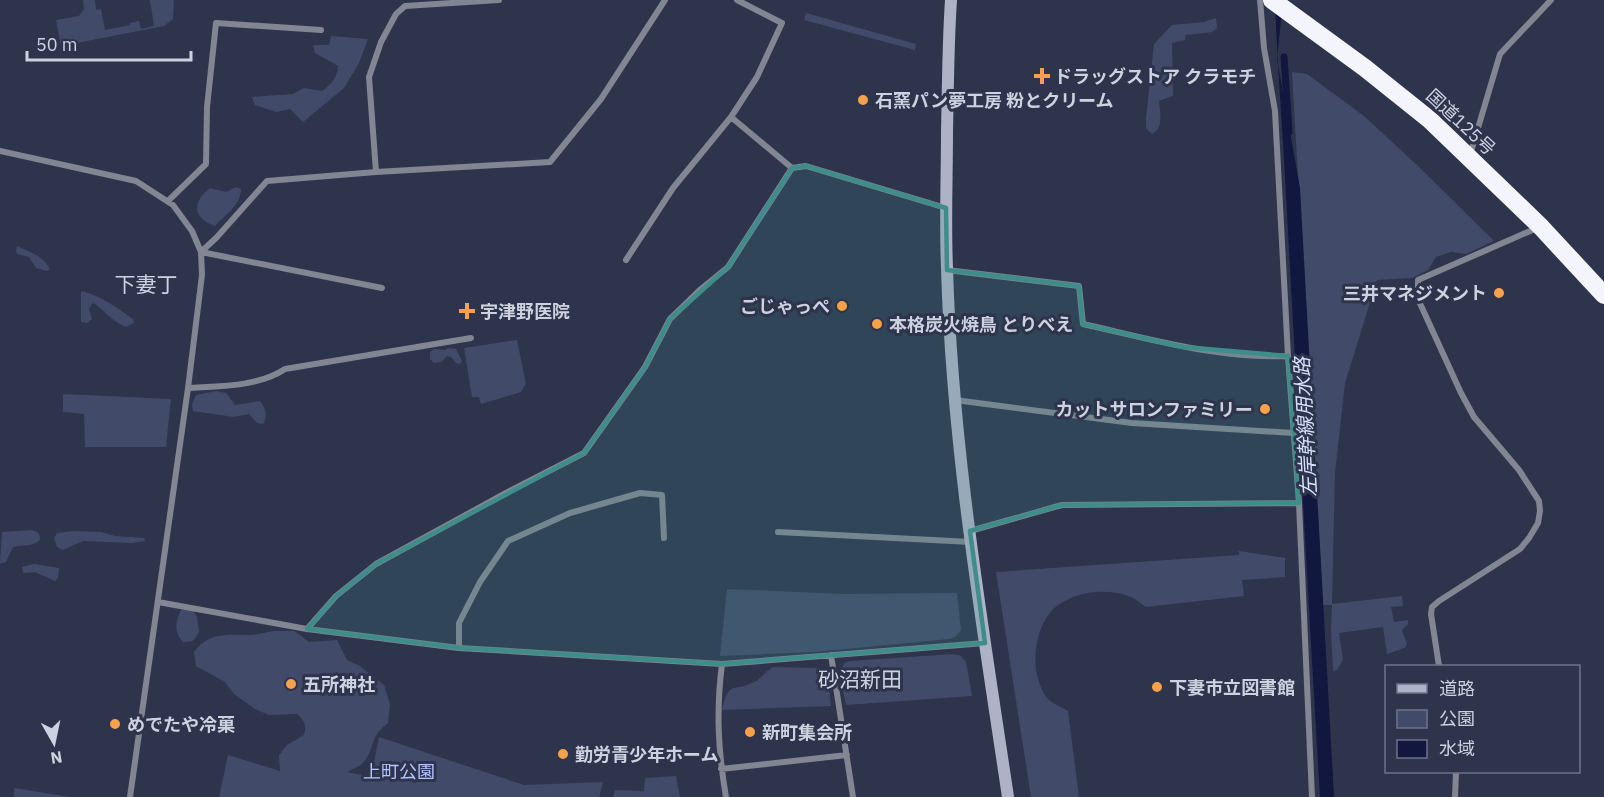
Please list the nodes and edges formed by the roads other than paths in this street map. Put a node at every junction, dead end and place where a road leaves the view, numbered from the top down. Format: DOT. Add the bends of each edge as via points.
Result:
graph roads {
  1 [pos="499,0"];
  2 [pos="665,0"];
  3 [pos="737,0"];
  4 [pos="951,0"];
  5 [pos="1260,0"];
  6 [pos="1272,0"];
  7 [pos="1551,0"];
  8 [pos="321,30"];
  9 [pos="731,117"];
  10 [pos="0,151"];
  11 [pos="1469,159"];
  12 [pos="792,168"];
  13 [pos="376,172"];
  14 [pos="168,201"];
  15 [pos="946,208"];
  16 [pos="1541,227"];
  17 [pos="201,252"];
  18 [pos="626,260"];
  19 [pos="947,270"];
  20 [pos="382,288"];
  21 [pos="1604,295"];
  22 [pos="471,338"];
  23 [pos="1287,356"];
  24 [pos="188,388"];
  25 [pos="955,400"];
  26 [pos="1293,433"];
  27 [pos="1299,503"];
  28 [pos="778,532"];
  29 [pos="970,536"];
  30 [pos="664,538"];
  31 [pos="158,602"];
  32 [pos="307,629"];
  33 [pos="985,642"];
  34 [pos="459,648"];
  35 [pos="831,655"];
  36 [pos="722,664"];
  37 [pos="1439,665"];
  38 [pos="847,755"];
  39 [pos="721,769"];
  40 [pos="1456,773"];
  41 [pos="130,797"];
  42 [pos="726,797"];
  43 [pos="853,797"];
  44 [pos="1008,797"];
  45 [pos="1312,797"];
  46 [pos="1455,797"];
  1 -- 13 [label="street" via="405,6 396,14 369,77"];
  2 -- 13 [label="street" via="601,99 550,162"];
  3 -- 9 [label="street" via="783,23 757,77"];
  4 -- 15 [label="street"];
  5 -- 23 [label="street" via="1275,111"];
  6 -- 11 [label="highway, 国道125号" via="1430,120"];
  7 -- 11 [label="street" via="1500,54"];
  8 -- 14 [label="street" via="216,22 207,107 206,164"];
  9 -- 12 [label="street"];
  9 -- 18 [label="street" via="673,188"];
  10 -- 14 [label="street" via="136,181"];
  11 -- 16 [label="highway, 国道125号"];
  12 -- 15 [label="street" via="806,166"];
  12 -- 32 [label="street" via="728,267 670,319 645,367 584,453 376,564 336,596"];
  13 -- 17 [label="street" via="267,181"];
  14 -- 17 [label="street" via="186,221"];
  15 -- 19 [label="street"];
  16 -- 21 [label="highway, 国道125号"];
  16 -- 37 [label="street" via="1418,280 1418,300 1461,393 1474,417 1519,470 1539,501 1540,511 1538,523 1520,549 1432,608"];
  17 -- 20 [label="street"];
  17 -- 24 [label="street" via="202,275"];
  19 -- 23 [label="street" via="1079,286 1083,324 1183,347 1262,357"];
  19 -- 25 [label="street"];
  22 -- 24 [label="street" via="285,369 271,379"];
  23 -- 26 [label="street"];
  24 -- 31 [label="street"];
  25 -- 26 [label="street" via="1132,423"];
  25 -- 29 [label="street"];
  26 -- 27 [label="street"];
  27 -- 29 [label="street" via="1062,505"];
  27 -- 45 [label="street"];
  28 -- 29 [label="street"];
  29 -- 33 [label="street"];
  30 -- 34 [label="street" via="662,495 640,493 570,513 508,542 480,582 459,623"];
  31 -- 32 [label="street"];
  31 -- 41 [label="street"];
  32 -- 34 [label="street"];
  33 -- 35 [label="street"];
  33 -- 44 [label="street"];
  34 -- 36 [label="street"];
  35 -- 36 [label="street"];
  35 -- 38 [label="street"];
  36 -- 39 [label="street" via="717,736"];
  38 -- 39 [label="street"];
  38 -- 43 [label="street"];
  39 -- 42 [label="street"];
  40 -- 46 [label="street"];
}
